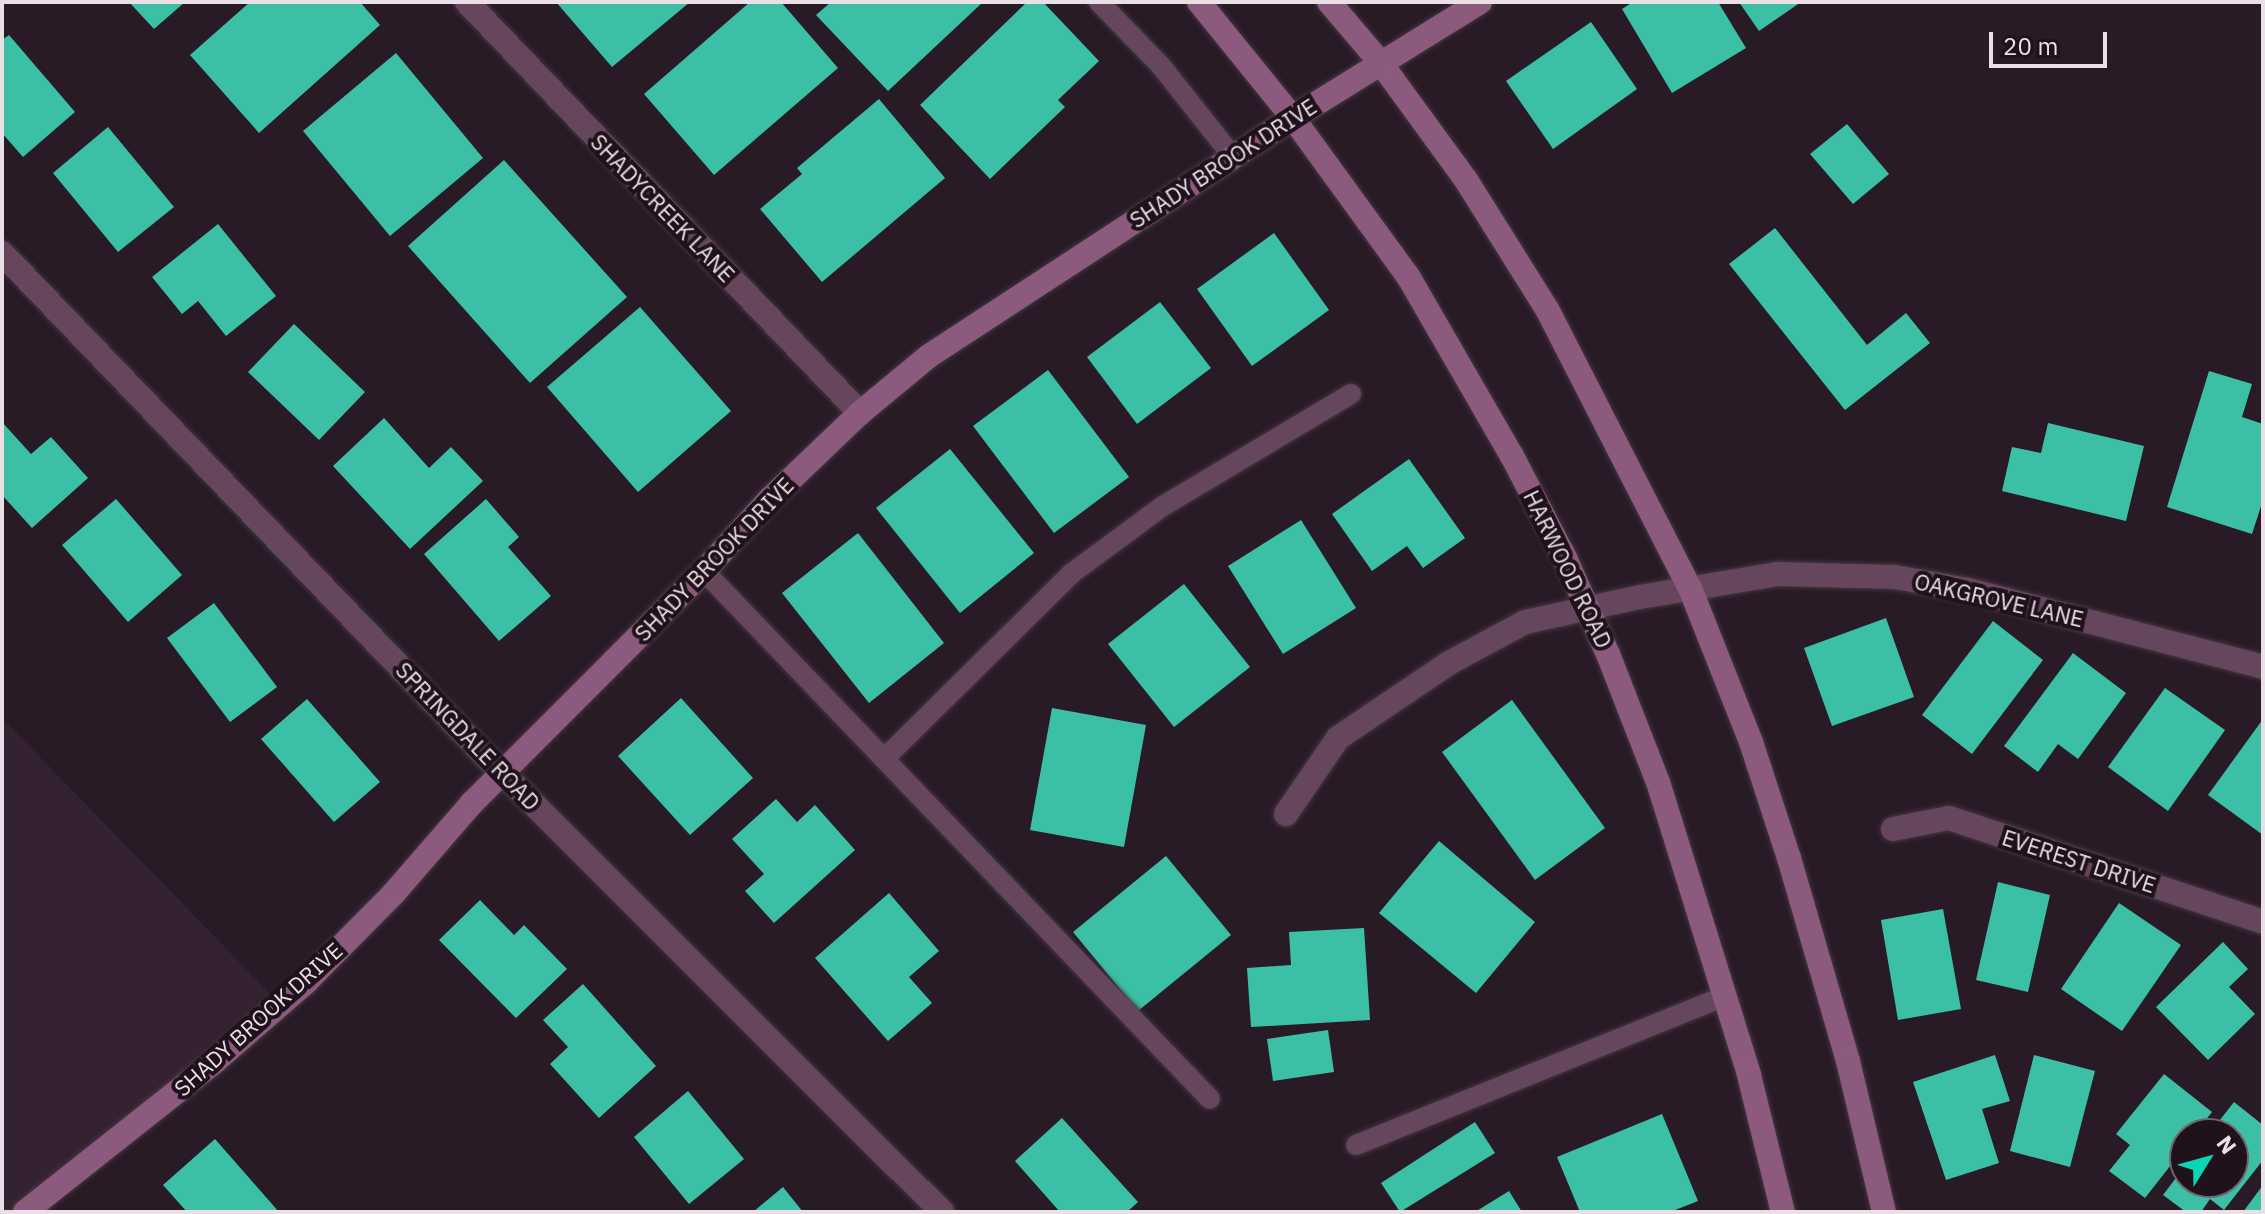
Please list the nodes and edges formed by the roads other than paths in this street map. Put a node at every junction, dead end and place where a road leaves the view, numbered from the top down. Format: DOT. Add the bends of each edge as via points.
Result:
graph roads {
  1 [pos="467,2"];
  2 [pos="1099,2"];
  3 [pos="1199,2"];
  4 [pos="1329,2"];
  5 [pos="1480,2"];
  6 [pos="1380,62"];
  7 [pos="1293,118"];
  8 [pos="1233,157"];
  9 [pos="2,253"];
  10 [pos="1351,394"];
  11 [pos="860,413"];
  12 [pos="704,571"];
  13 [pos="1690,588"];
  14 [pos="1589,610"];
  15 [pos="2263,667"];
  16 [pos="884,759"];
  17 [pos="501,772"];
  18 [pos="1286,814"];
  19 [pos="1893,829"];
  20 [pos="2263,922"];
  21 [pos="1725,996"];
  22 [pos="1210,1099"];
  23 [pos="1356,1145"];
  24 [pos="38,1208"];
  25 [pos="942,1212"];
  26 [pos="1783,1212"];
  27 [pos="1884,1212"];
  1 -- 11 [label="street, SHADYCREEK LANE"];
  2 -- 8 [label="lane" via="1161,66"];
  3 -- 7 [label="main road, HARWOOD ROAD"];
  4 -- 6 [label="main road"];
  5 -- 6 [label="main road, SHADY BROOK DRIVE"];
  6 -- 7 [label="main road, SHADY BROOK DRIVE"];
  6 -- 13 [label="main road" via="1466,180 1547,309"];
  7 -- 8 [label="main road, SHADY BROOK DRIVE"];
  7 -- 14 [label="main road, HARWOOD ROAD" via="1408,276 1512,456"];
  8 -- 11 [label="main road, SHADY BROOK DRIVE" via="929,356"];
  9 -- 17 [label="street, SPRINGDALE ROAD"];
  10 -- 16 [label="lane" via="1163,506 1072,573"];
  11 -- 12 [label="main road, SHADY BROOK DRIVE"];
  12 -- 16 [label="lane"];
  12 -- 17 [label="main road, SHADY BROOK DRIVE"];
  13 -- 14 [label="street, OAKGROVE LANE"];
  13 -- 15 [label="street, OAKGROVE LANE" via="1777,574 1895,577 1968,590"];
  13 -- 27 [label="main road" via="1751,742 1789,858 1848,1061"];
  14 -- 18 [label="street, OAKGROVE LANE" via="1525,622 1449,663 1338,738"];
  14 -- 21 [label="main road, HARWOOD ROAD" via="1658,782"];
  16 -- 22 [label="lane"];
  17 -- 24 [label="main road, SHADY BROOK DRIVE" via="394,893 289,997"];
  17 -- 25 [label="street, SPRINGDALE ROAD"];
  19 -- 20 [label="street, EVEREST DRIVE" via="1949,818"];
  21 -- 23 [label="lane"];
  21 -- 26 [label="main road, HARWOOD ROAD"];
}
